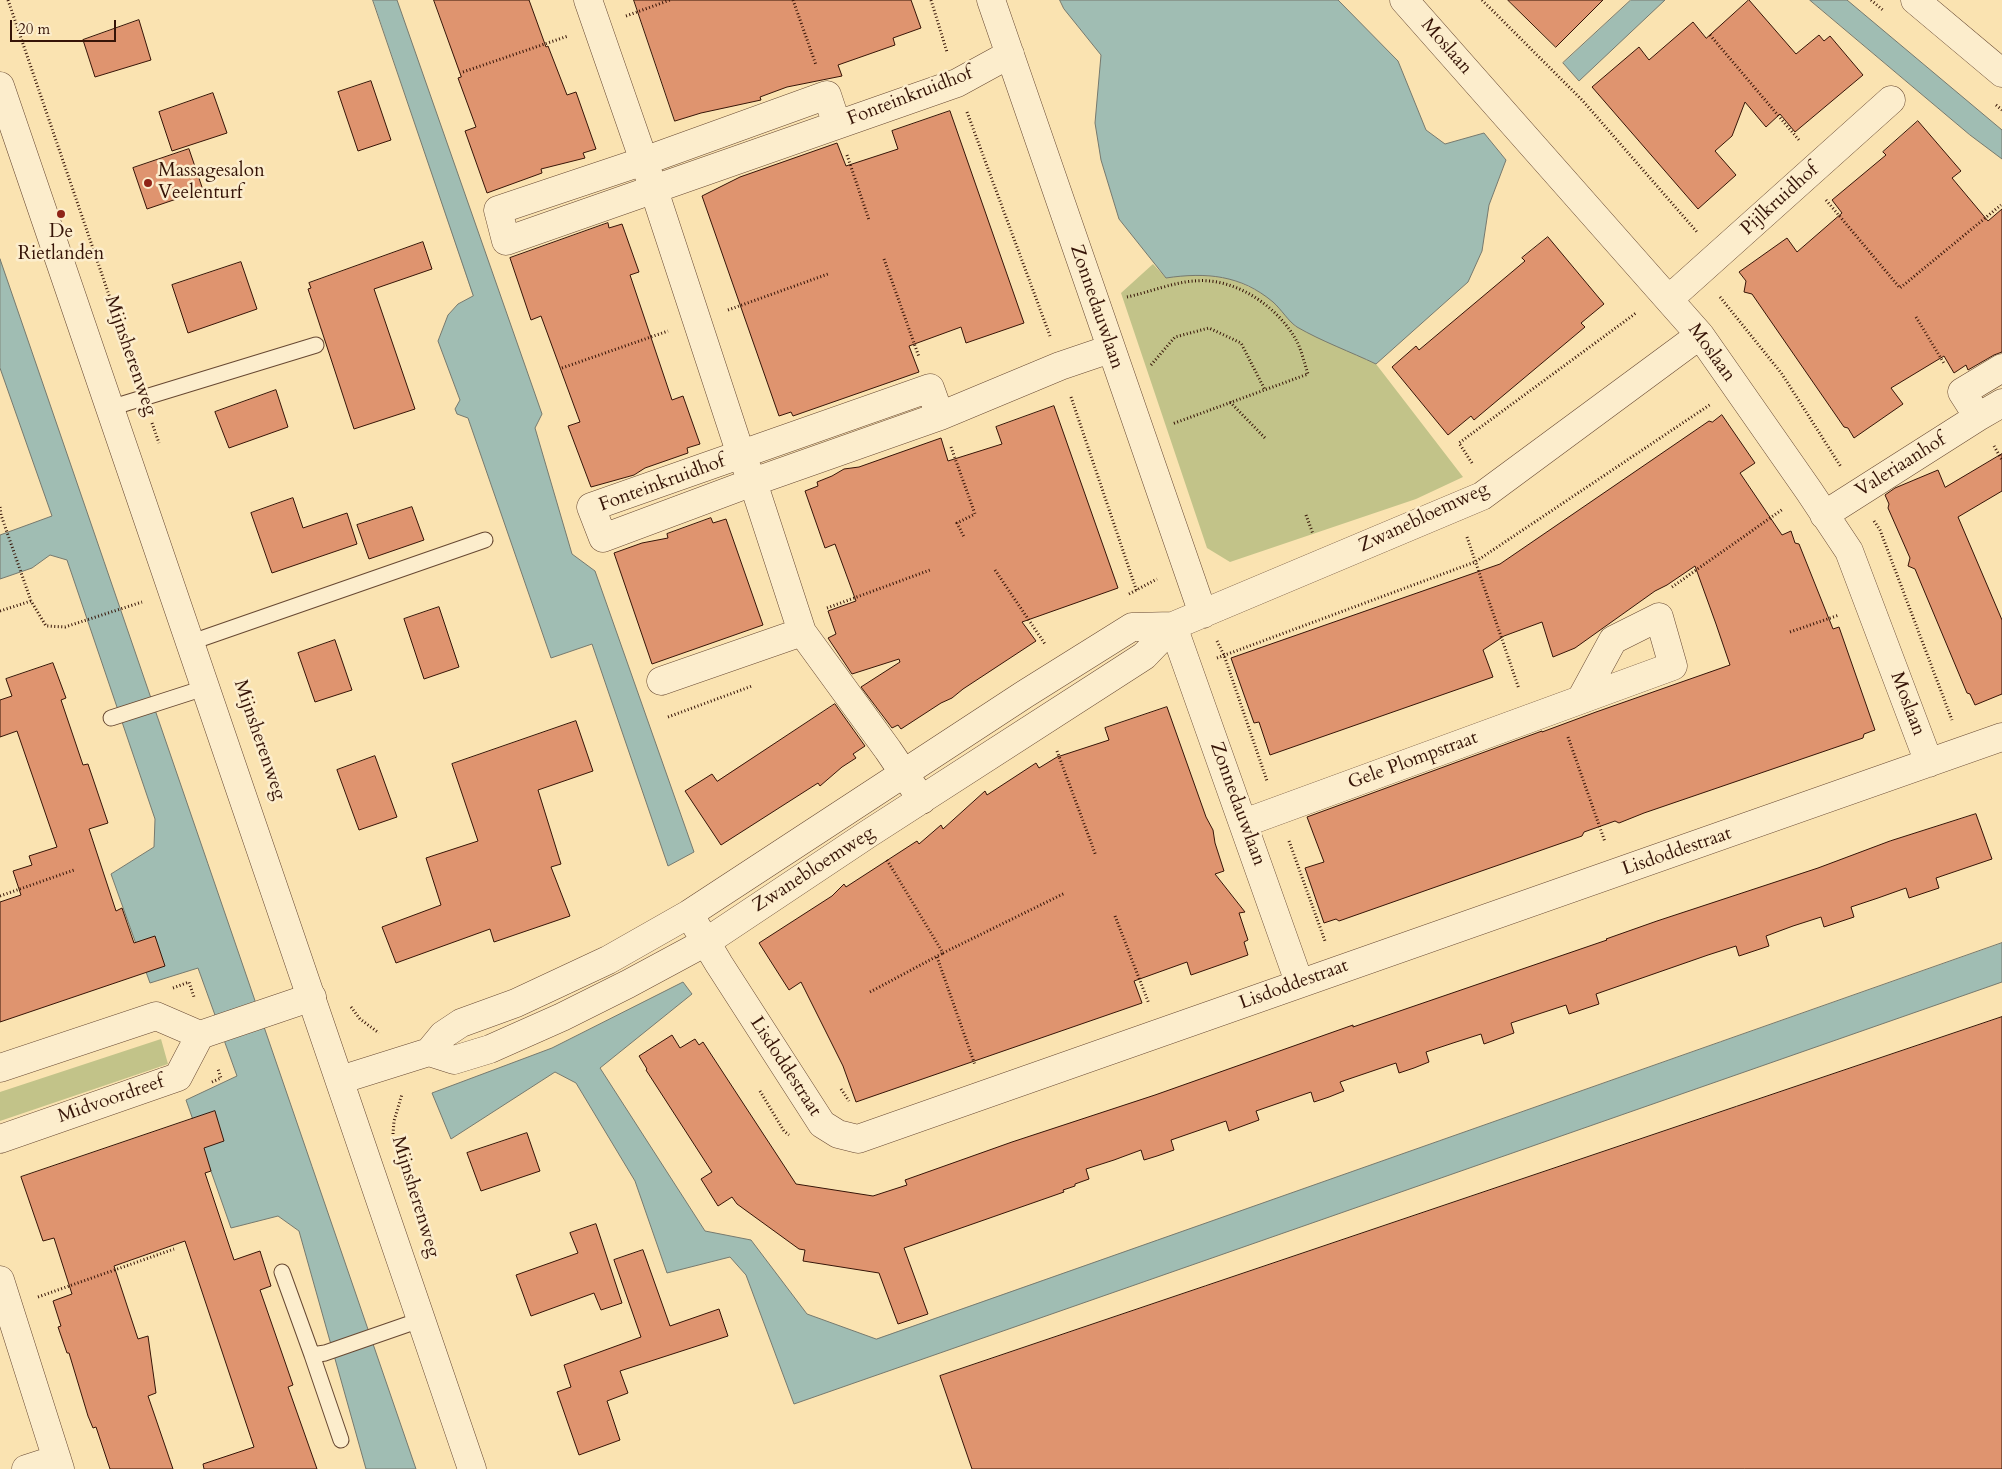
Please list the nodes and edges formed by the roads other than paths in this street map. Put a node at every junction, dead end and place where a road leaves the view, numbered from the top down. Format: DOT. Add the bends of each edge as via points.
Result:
graph roads {
  1 [pos="588,0"];
  2 [pos="991,0"];
  3 [pos="1404,0"];
  4 [pos="1915,0"];
  5 [pos="1010,54"];
  6 [pos="2002,73"];
  7 [pos="0,86"];
  8 [pos="1891,100"];
  9 [pos="837,124"];
  10 [pos="644,161"];
  11 [pos="654,190"];
  12 [pos="1666,296"];
  13 [pos="1700,335"];
  14 [pos="316,345"];
  15 [pos="1110,349"];
  16 [pos="2002,368"];
  17 [pos="2002,403"];
  18 [pos="110,408"];
  19 [pos="940,416"];
  20 [pos="1978,417"];
  21 [pos="741,454"];
  22 [pos="753,482"];
  23 [pos="1824,514"];
  24 [pos="485,540"];
  25 [pos="1203,614"];
  26 [pos="800,626"];
  27 [pos="1173,626"];
  28 [pos="189,643"];
  29 [pos="661,681"];
  30 [pos="204,688"];
  31 [pos="1570,704"];
  32 [pos="111,718"];
  33 [pos="2002,737"];
  34 [pos="1928,763"];
  35 [pos="905,774"];
  36 [pos="922,800"];
  37 [pos="1244,823"];
  38 [pos="689,914"];
  39 [pos="706,942"];
  40 [pos="1300,982"];
  41 [pos="312,997"];
  42 [pos="203,1034"];
  43 [pos="429,1052"];
  44 [pos="0,1068"];
  45 [pos="340,1080"];
  46 [pos="0,1139"];
  47 [pos="282,1272"];
  48 [pos="0,1280"];
  49 [pos="420,1320"];
  50 [pos="318,1354"];
  51 [pos="341,1440"];
  52 [pos="59,1464"];
  53 [pos="26,1469"];
  54 [pos="472,1469"];
  1 -- 10 [label="street, Fonteinkruidhof"];
  2 -- 5 [label="street, Zonnedauwlaan"];
  3 -- 12 [label="street, Moslaan"];
  4 -- 6 [label="street"];
  5 -- 9 [label="street, Fonteinkruidhof" via="956,84"];
  5 -- 15 [label="street, Zonnedauwlaan"];
  7 -- 18 [label="street, Mijnsherenweg"];
  8 -- 12 [label="street, Pijlkruidhof" via="1718,256"];
  9 -- 10 [label="street, Fonteinkruidhof" via="827,96"];
  9 -- 11 [label="street, Fonteinkruidhof"];
  10 -- 11 [label="street, Fonteinkruidhof"];
  10 -- 11 [label="street, Fonteinkruidhof" via="498,210 506,241"];
  11 -- 21 [label="street, Fonteinkruidhof"];
  12 -- 13 [label="street, Moslaan"];
  13 -- 23 [label="street, Moslaan"];
  13 -- 25 [label="street, Zwanebloemweg" via="1482,496"];
  14 -- 18 [label="lane"];
  15 -- 19 [label="street, Fonteinkruidhof" via="1060,366"];
  15 -- 25 [label="street, Zonnedauwlaan"];
  16 -- 20 [label="street" via="1962,392"];
  17 -- 20 [label="street, Valeriaanhof"];
  18 -- 28 [label="street, Mijnsherenweg"];
  19 -- 21 [label="street, Fonteinkruidhof" via="930,388"];
  19 -- 22 [label="street, Fonteinkruidhof"];
  20 -- 23 [label="street, Valeriaanhof"];
  21 -- 22 [label="street, Fonteinkruidhof"];
  21 -- 22 [label="street, Fonteinkruidhof" via="591,508 603,538"];
  22 -- 26 [label="street, Fonteinkruidhof"];
  23 -- 34 [label="street, Moslaan" via="1849,551"];
  24 -- 28 [label="lane"];
  25 -- 27 [label="street, Zwanebloemweg"];
  26 -- 29 [label="street"];
  26 -- 35 [label="street, Fonteinkruidhof"];
  27 -- 35 [label="street, Zwanebloemweg" via="1132,626"];
  27 -- 36 [label="street, Zwanebloemweg" via="1144,656"];
  27 -- 37 [label="street, Zonnedauwlaan"];
  28 -- 30 [label="street, Mijnsherenweg"];
  30 -- 32 [label="lane"];
  30 -- 41 [label="street, Mijnsherenweg"];
  31 -- 31 [label="street, Gele Plompstraat" via="1673,666 1659,618 1613,640"];
  31 -- 37 [label="street, Gele Plompstraat"];
  33 -- 34 [label="street, Lisdoddestraat"];
  34 -- 40 [label="street, Lisdoddestraat"];
  35 -- 36 [label="street, Fonteinkruidhof"];
  35 -- 38 [label="street, Zwanebloemweg"];
  36 -- 39 [label="street, Zwanebloemweg"];
  37 -- 40 [label="street, Zonnedauwlaan"];
  38 -- 39 [label="street, Lisdoddestraat"];
  38 -- 43 [label="street, Zwanebloemweg" via="608,960 516,1003 461,1024 443,1035"];
  39 -- 40 [label="street, Lisdoddestraat" via="822,1124 838,1134 858,1139"];
  39 -- 43 [label="street, Zwanebloemweg" via="595,1001 490,1049 454,1060"];
  41 -- 42 [label="street"];
  41 -- 45 [label="street, Mijnsherenweg"];
  42 -- 44 [label="street" via="156,1016"];
  42 -- 46 [label="street, Midvoordreef" via="178,1077"];
  43 -- 45 [label="street"];
  45 -- 49 [label="street, Mijnsherenweg"];
  47 -- 50 [label="lane"];
  48 -- 52 [label="street"];
  49 -- 50 [label="lane"];
  49 -- 54 [label="street, Mijnsherenweg"];
  50 -- 51 [label="lane"];
  52 -- 53 [label="street"];
}
